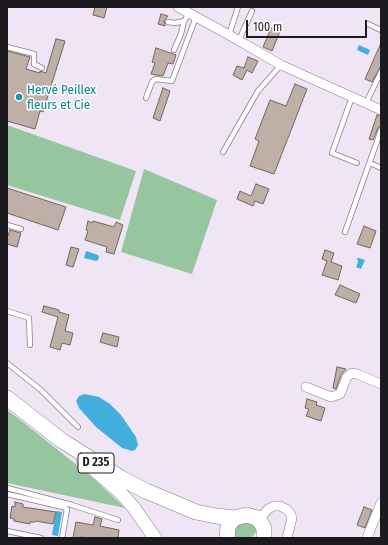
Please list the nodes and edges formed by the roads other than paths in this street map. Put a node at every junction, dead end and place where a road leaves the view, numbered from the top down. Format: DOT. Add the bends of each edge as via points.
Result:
graph roads {
  1 [pos="178,7"];
  2 [pos="238,7"];
  3 [pos="252,11"];
  4 [pos="190,17"];
  5 [pos="168,22"];
  6 [pos="368,24"];
  7 [pos="381,30"];
  8 [pos="229,35"];
  9 [pos="239,40"];
  10 [pos="7,47"];
  11 [pos="174,50"];
  12 [pos="281,65"];
  13 [pos="42,68"];
  14 [pos="381,72"];
  15 [pos="352,97"];
  16 [pos="146,98"];
  17 [pos="366,103"];
  18 [pos="381,110"];
  19 [pos="381,130"];
  20 [pos="223,152"];
  21 [pos="357,163"];
  22 [pos="370,163"];
  23 [pos="381,168"];
  24 [pos="7,224"];
  25 [pos="21,229"];
  26 [pos="345,232"];
  27 [pos="7,311"];
  28 [pos="30,345"];
  29 [pos="7,363"];
  30 [pos="381,384"];
  31 [pos="306,387"];
  32 [pos="7,398"];
  33 [pos="78,427"];
  34 [pos="61,440"];
  35 [pos="7,488"];
  36 [pos="7,494"];
  37 [pos="380,508"];
  38 [pos="196,512"];
  39 [pos="235,518"];
  40 [pos="118,520"];
  41 [pos="7,531"];
  42 [pos="264,532"];
  43 [pos="227,537"];
  44 [pos="41,538"];
  45 [pos="62,538"];
  46 [pos="155,538"];
  47 [pos="288,538"];
  48 [pos="367,538"];
  1 -- 4 [label="street"];
  2 -- 8 [label="lane"];
  3 -- 9 [label="lane"];
  4 -- 5 [label="lane" via="175,23"];
  4 -- 8 [label="street"];
  4 -- 11 [label="lane"];
  4 -- 16 [label="lane" via="172,81 155,79"];
  6 -- 7 [label="lane"];
  8 -- 9 [label="street"];
  9 -- 12 [label="street"];
  10 -- 13 [label="lane" via="34,54 34,64"];
  12 -- 15 [label="street"];
  12 -- 20 [label="lane" via="258,91"];
  14 -- 17 [label="lane"];
  15 -- 17 [label="street"];
  15 -- 21 [label="lane" via="332,153"];
  17 -- 18 [label="street"];
  19 -- 22 [label="lane"];
  22 -- 23 [label="lane"];
  22 -- 26 [label="lane"];
  24 -- 25 [label="lane"];
  27 -- 28 [label="lane" via="29,318"];
  29 -- 33 [label="lane" via="41,390"];
  30 -- 31 [label="street" via="352,374 347,377 340,394 330,397"];
  32 -- 34 [label="main road, D 235"];
  34 -- 38 [label="main road, D 235" via="121,478"];
  34 -- 46 [label="main road" via="120,492"];
  35 -- 40 [label="lane"];
  36 -- 45 [label="lane" via="67,509"];
  37 -- 48 [label="street"];
  38 -- 39 [label="main road, D 235"];
  38 -- 43 [label="main road, D 235"];
  39 -- 42 [label="main road" via="252,516"];
  39 -- 43 [label="main road" via="228,527"];
  41 -- 44 [label="lane"];
  42 -- 47 [label="street" via="268,509 280,506 290,513 292,518"];
}
